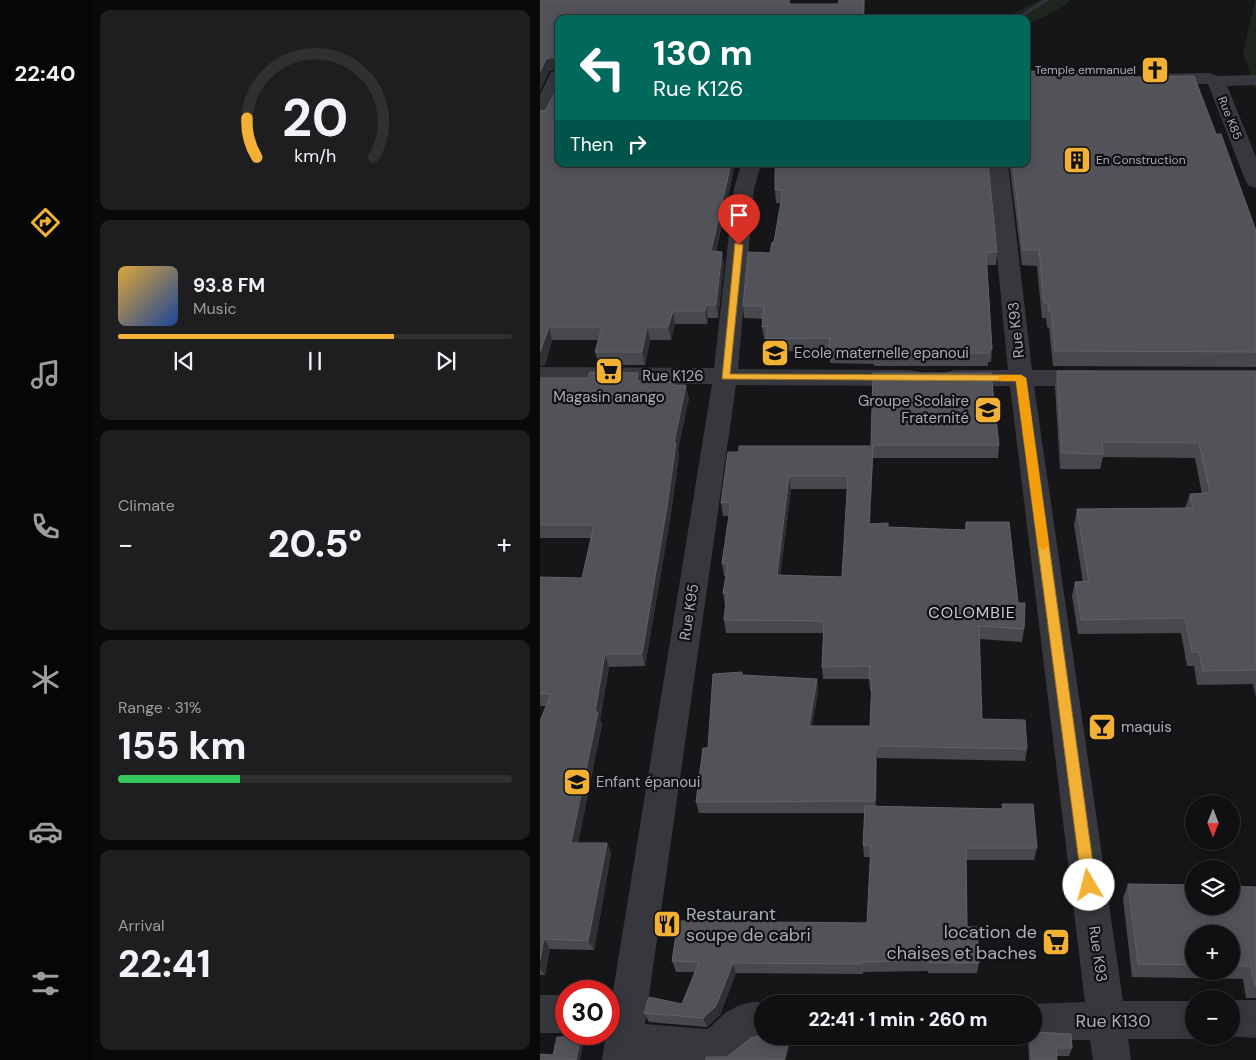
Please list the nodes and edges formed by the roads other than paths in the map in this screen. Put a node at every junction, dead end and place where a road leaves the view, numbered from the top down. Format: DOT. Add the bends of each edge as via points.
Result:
graph roads {
  1 [pos="552,76"];
  2 [pos="1142,79"];
  3 [pos="1256,80"];
  4 [pos="1216,81"];
  5 [pos="540,117"];
  6 [pos="750,167"];
  7 [pos="998,167"];
  8 [pos="1256,182"];
  9 [pos="540,375"];
  10 [pos="725,377"];
  11 [pos="1021,378"];
  12 [pos="1119,378"];
  13 [pos="540,1014"];
  14 [pos="555,1014"];
  15 [pos="1256,1019"];
  16 [pos="754,1020"];
  17 [pos="1185,1020"];
  18 [pos="1240,1020"];
  19 [pos="1042,1021"];
  20 [pos="1107,1021"];
  21 [pos="620,1033"];
  22 [pos="1112,1060"];
  1 -- 5 [label="street"];
  2 -- 4 [label="street" via="1209,78"];
  3 -- 4 [label="street"];
  4 -- 8 [label="street, Rue K85"];
  6 -- 10 [label="street, Rue K95" via="744,189"];
  7 -- 11 [label="street, Rue K93"];
  9 -- 10 [label="street, Rue K126"];
  10 -- 11 [label="street, Rue K126"];
  10 -- 21 [label="street, Rue K95"];
  11 -- 12 [label="street, Rue K126"];
  11 -- 20 [label="street, Rue K93"];
  13 -- 14 [label="street"];
  15 -- 18 [label="street"];
  16 -- 21 [label="street" via="735,1028 716,1047 704,1050"];
  17 -- 20 [label="street, Rue K130"];
  19 -- 20 [label="street, Rue K130"];
  20 -- 22 [label="street, Rue K93"];
}
